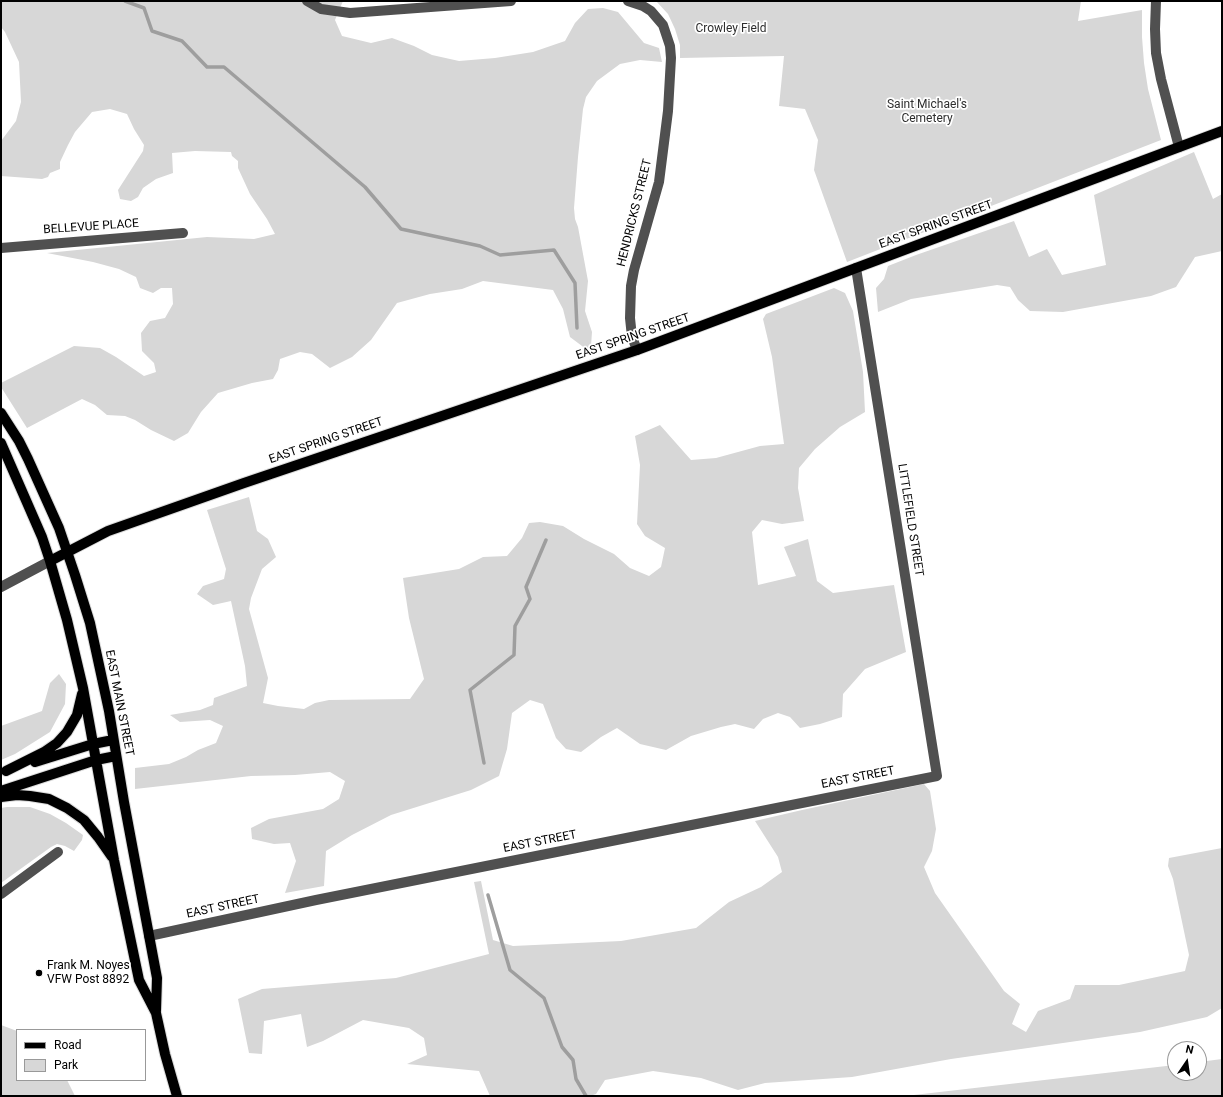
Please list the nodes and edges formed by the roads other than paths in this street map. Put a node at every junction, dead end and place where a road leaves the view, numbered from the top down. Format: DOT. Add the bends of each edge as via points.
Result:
graph roads {
  1 [pos="307,1"];
  2 [pos="511,1"];
  3 [pos="628,1"];
  4 [pos="1156,1"];
  5 [pos="1222,131"];
  6 [pos="1179,148"];
  7 [pos="183,233"];
  8 [pos="1,248"];
  9 [pos="856,268"];
  10 [pos="636,350"];
  11 [pos="1,413"];
  12 [pos="1,443"];
  13 [pos="67,551"];
  14 [pos="50,561"];
  15 [pos="1,587"];
  16 [pos="83,688"];
  17 [pos="114,740"];
  18 [pos="93,744"];
  19 [pos="116,756"];
  20 [pos="96,760"];
  21 [pos="4,772"];
  22 [pos="937,776"];
  23 [pos="1,791"];
  24 [pos="1,797"];
  25 [pos="58,852"];
  26 [pos="114,860"];
  27 [pos="1,894"];
  28 [pos="149,936"];
  29 [pos="156,1013"];
  30 [pos="177,1096"];
  1 -- 2 [label="street" via="321,9 350,13"];
  3 -- 10 [label="street, HENDRICKS STREET" via="652,11 663,25 671,58 668,111 659,182 631,286 630,323"];
  4 -- 6 [label="street" via="1156,53"];
  5 -- 6 [label="main road, EAST SPRING STREET"];
  6 -- 9 [label="main road, EAST SPRING STREET"];
  7 -- 8 [label="street, BELLEVUE PLACE"];
  9 -- 10 [label="main road, EAST SPRING STREET"];
  9 -- 22 [label="street, LITTLEFIELD STREET"];
  10 -- 13 [label="main road, EAST SPRING STREET" via="207,496 108,531"];
  11 -- 13 [label="main road, EAST MAIN STREET" via="32,466"];
  12 -- 14 [label="main road, EAST MAIN STREET"];
  13 -- 14 [label="main road, EAST SPRING STREET"];
  13 -- 17 [label="main road, EAST MAIN STREET" via="90,623"];
  14 -- 15 [label="street"];
  14 -- 16 [label="main road, EAST MAIN STREET"];
  16 -- 18 [label="main road, EAST MAIN STREET"];
  16 -- 21 [label="main road" via="77,715 57,743"];
  17 -- 18 [label="main road"];
  17 -- 19 [label="main road, EAST MAIN STREET"];
  18 -- 20 [label="main road, EAST MAIN STREET"];
  18 -- 21 [label="main road"];
  19 -- 20 [label="main road"];
  19 -- 28 [label="main road, EAST MAIN STREET"];
  20 -- 23 [label="main road"];
  20 -- 26 [label="main road, EAST MAIN STREET"];
  22 -- 28 [label="street, EAST STREET" via="316,900"];
  24 -- 26 [label="main road" via="30,796 68,808 84,820"];
  25 -- 27 [label="street"];
  26 -- 29 [label="main road, EAST MAIN STREET" via="139,980"];
  28 -- 29 [label="main road, EAST MAIN STREET" via="157,978"];
  29 -- 30 [label="main road, EAST MAIN STREET"];
}
